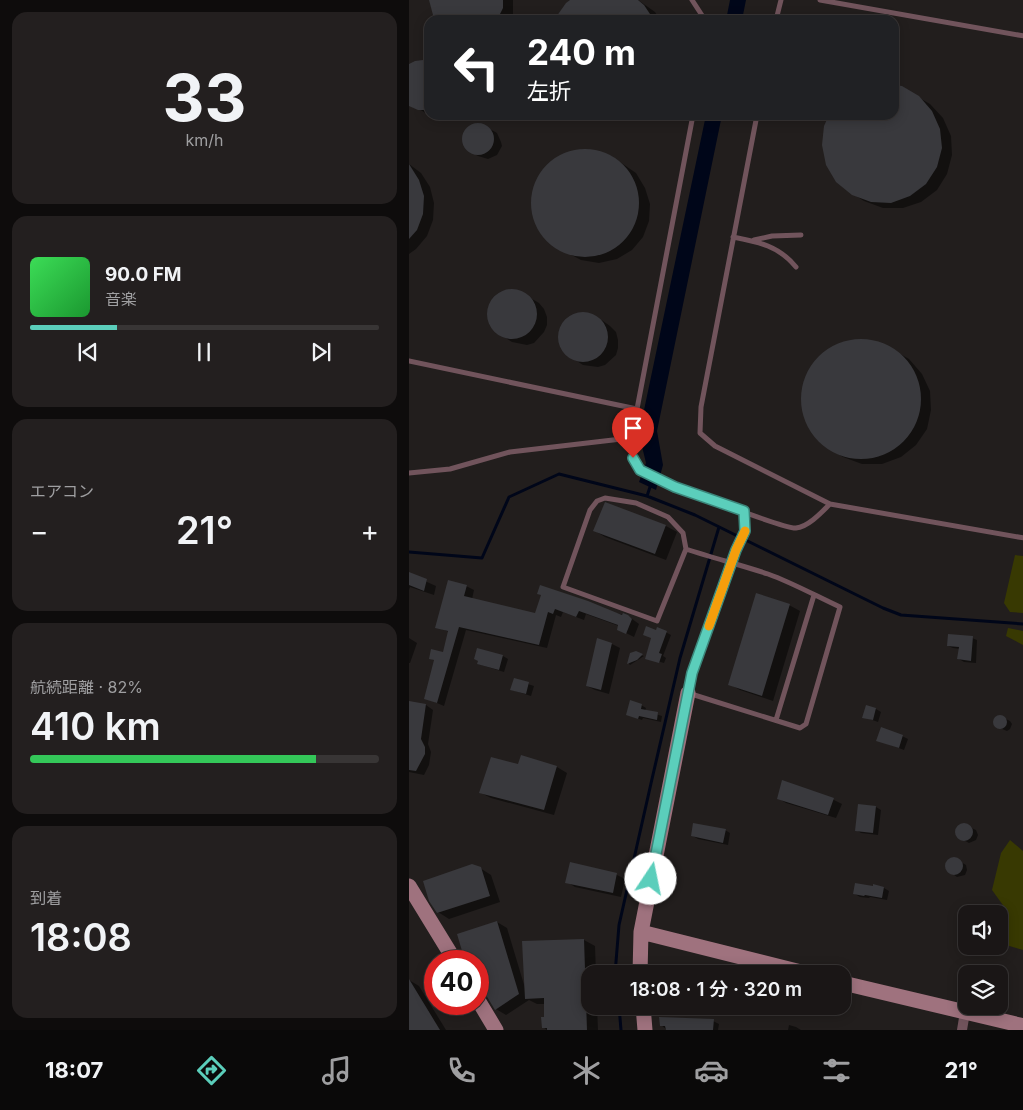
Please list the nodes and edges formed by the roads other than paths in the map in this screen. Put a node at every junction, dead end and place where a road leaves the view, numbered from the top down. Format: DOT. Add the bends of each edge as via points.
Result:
graph roads {
  1 [pos="692,0"];
  2 [pos="781,0"];
  3 [pos="820,0"];
  4 [pos="702,15"];
  5 [pos="777,15"];
  6 [pos="1023,36"];
  7 [pos="692,120"];
  8 [pos="756,120"];
  9 [pos="801,235"];
  10 [pos="733,237"];
  11 [pos="753,241"];
  12 [pos="796,267"];
  13 [pos="409,361"];
  14 [pos="637,409"];
  15 [pos="630,438"];
  16 [pos="409,474"];
  17 [pos="830,504"];
  18 [pos="744,511"];
  19 [pos="1023,538"];
  20 [pos="686,549"];
  21 [pos="731,563"];
  22 [pos="814,595"];
  23 [pos="688,693"];
  24 [pos="776,720"];
  25 [pos="409,886"];
  26 [pos="641,932"];
  27 [pos="448,950"];
  28 [pos="640,965"];
  29 [pos="773,965"];
  30 [pos="851,985"];
  31 [pos="958,1010"];
  32 [pos="487,1015"];
  33 [pos="644,1015"];
  34 [pos="964,1015"];
  35 [pos="977,1015"];
  36 [pos="1023,1026"];
  37 [pos="496,1030"];
  38 [pos="645,1030"];
  39 [pos="962,1030"];
  1 -- 4 [label="lane"];
  2 -- 5 [label="lane"];
  3 -- 6 [label="lane"];
  7 -- 14 [label="lane"];
  8 -- 10 [label="lane"];
  9 -- 11 [label="lane"];
  10 -- 11 [label="lane"];
  10 -- 17 [label="lane" via="701,407 700,433 715,446"];
  11 -- 12 [label="lane" via="781,252"];
  13 -- 14 [label="lane"];
  14 -- 15 [label="lane"];
  15 -- 16 [label="lane" via="510,452 451,469"];
  15 -- 18 [label="lane" via="633,458 640,470 675,487"];
  17 -- 18 [label="lane" via="814,519 797,528 774,524"];
  17 -- 19 [label="lane"];
  18 -- 21 [label="lane" via="745,531"];
  20 -- 20 [label="lane" via="657,621 563,587 590,510 597,501 605,498 636,503 667,517 683,533"];
  20 -- 21 [label="lane"];
  21 -- 22 [label="lane" via="770,575"];
  21 -- 23 [label="lane"];
  22 -- 24 [label="lane"];
  22 -- 24 [label="lane" via="839,608 806,724 800,728"];
  23 -- 24 [label="lane"];
  23 -- 26 [label="street"];
  25 -- 27 [label="street"];
  26 -- 28 [label="street"];
  26 -- 29 [label="street"];
  30 -- 31 [label="street"];
  32 -- 37 [label="street"];
  33 -- 38 [label="street"];
  34 -- 39 [label="street"];
  35 -- 36 [label="street"];
}
